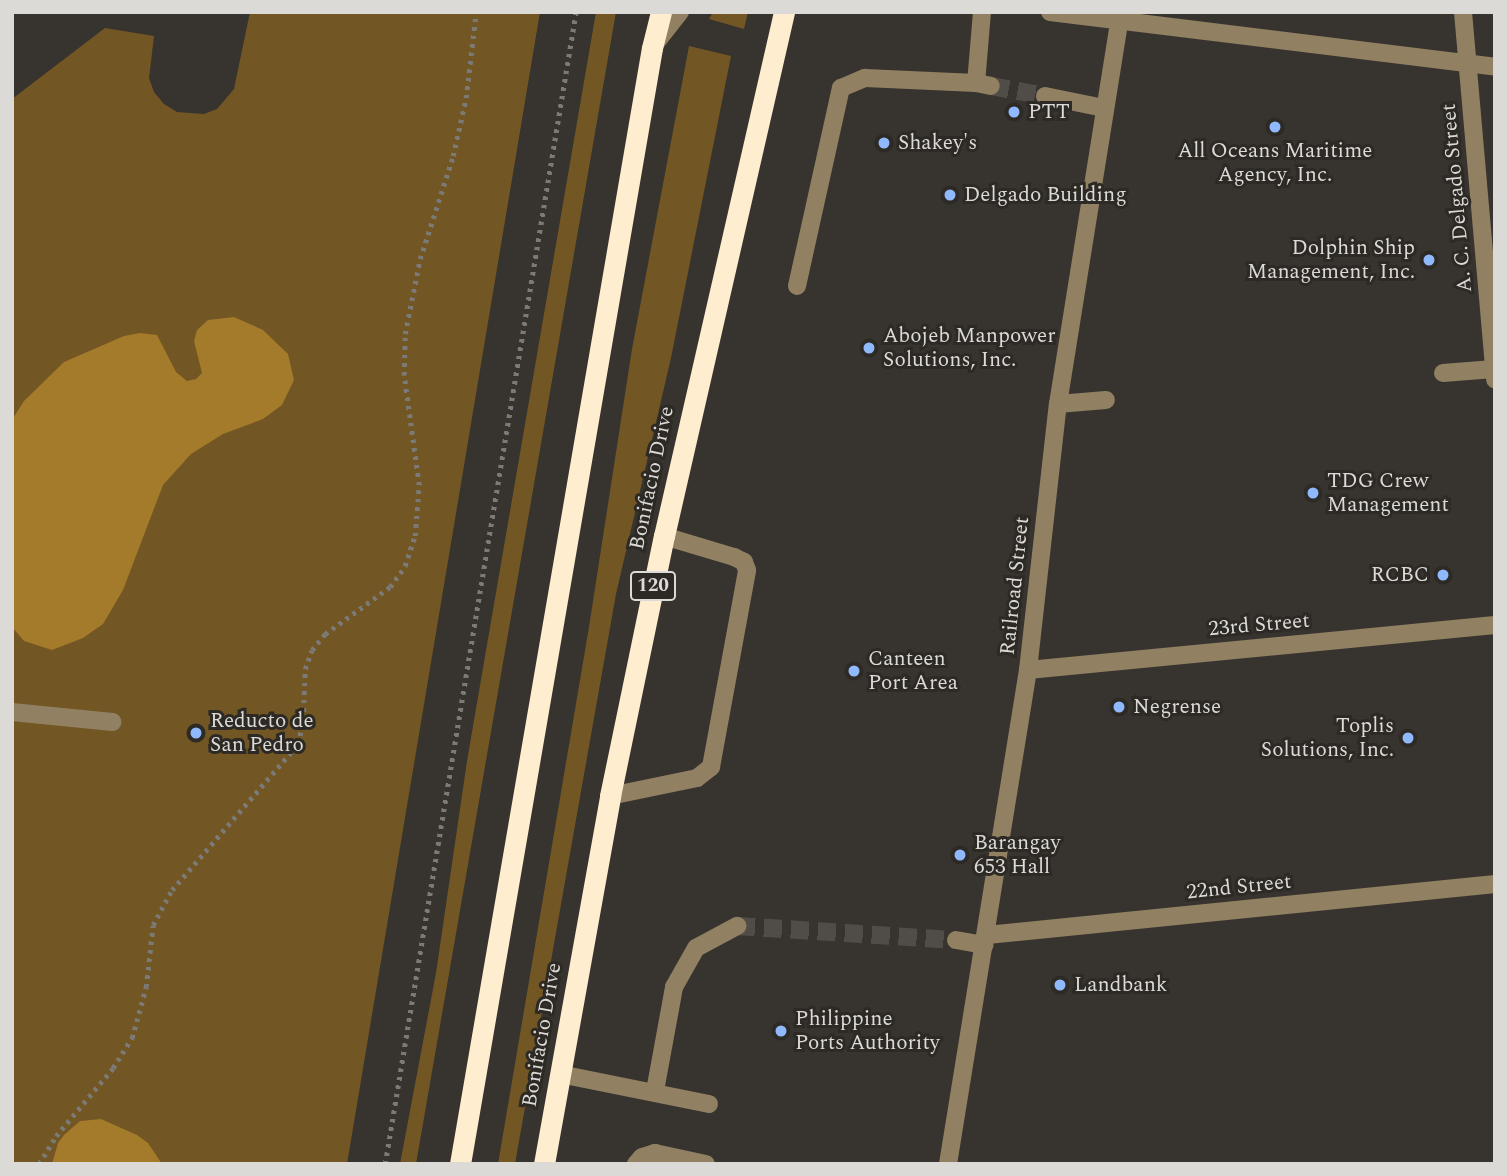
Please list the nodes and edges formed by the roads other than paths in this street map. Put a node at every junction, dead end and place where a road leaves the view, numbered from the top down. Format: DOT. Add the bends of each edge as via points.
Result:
graph roads {
  1 [pos="661,12"];
  2 [pos="680,12"];
  3 [pos="784,12"];
  4 [pos="982,12"];
  5 [pos="1051,12"];
  6 [pos="1463,12"];
  7 [pos="1120,17"];
  8 [pos="652,48"];
  9 [pos="1468,64"];
  10 [pos="1495,67"];
  11 [pos="1045,96"];
  12 [pos="1104,108"];
  13 [pos="797,286"];
  14 [pos="1443,373"];
  15 [pos="1494,374"];
  16 [pos="1106,400"];
  17 [pos="1058,404"];
  18 [pos="664,536"];
  19 [pos="1495,625"];
  20 [pos="1028,670"];
  21 [pos="12,712"];
  22 [pos="113,722"];
  23 [pos="610,796"];
  24 [pos="1495,884"];
  25 [pos="737,926"];
  26 [pos="956,940"];
  27 [pos="986,940"];
  28 [pos="560,1074"];
  29 [pos="655,1091"];
  30 [pos="709,1104"];
  31 [pos="460,1164"];
  32 [pos="544,1164"];
  33 [pos="636,1164"];
  34 [pos="706,1164"];
  35 [pos="948,1164"];
  1 -- 8 [label="highway"];
  2 -- 8 [label="street"];
  3 -- 18 [label="highway, Bonifacio Drive / 120"];
  4 -- 13 [label="street" via="983,85 865,78 841,88"];
  5 -- 7 [label="street"];
  6 -- 9 [label="street, A. C. Delgado Street"];
  7 -- 9 [label="street"];
  7 -- 12 [label="street, Railroad Street"];
  8 -- 31 [label="highway"];
  9 -- 10 [label="street"];
  9 -- 15 [label="street, A. C. Delgado Street"];
  11 -- 12 [label="street"];
  12 -- 17 [label="street, Railroad Street"];
  14 -- 15 [label="street"];
  16 -- 17 [label="street"];
  17 -- 20 [label="street, Railroad Street"];
  18 -- 23 [label="highway, Bonifacio Drive / 120"];
  18 -- 23 [label="street" via="734,557 744,562 747,570 711,767 697,778"];
  19 -- 20 [label="street, 23rd Street"];
  20 -- 27 [label="street, Railroad Street"];
  21 -- 22 [label="street"];
  23 -- 28 [label="highway, Bonifacio Drive / 120"];
  24 -- 27 [label="street, 22nd Street"];
  25 -- 29 [label="street" via="696,948 674,987"];
  26 -- 27 [label="street, 22nd Street"];
  27 -- 35 [label="street, Railroad Street"];
  28 -- 29 [label="street"];
  28 -- 32 [label="highway, Bonifacio Drive / 120"];
  29 -- 30 [label="street"];
  33 -- 34 [label="street" via="655,1153"];
}
